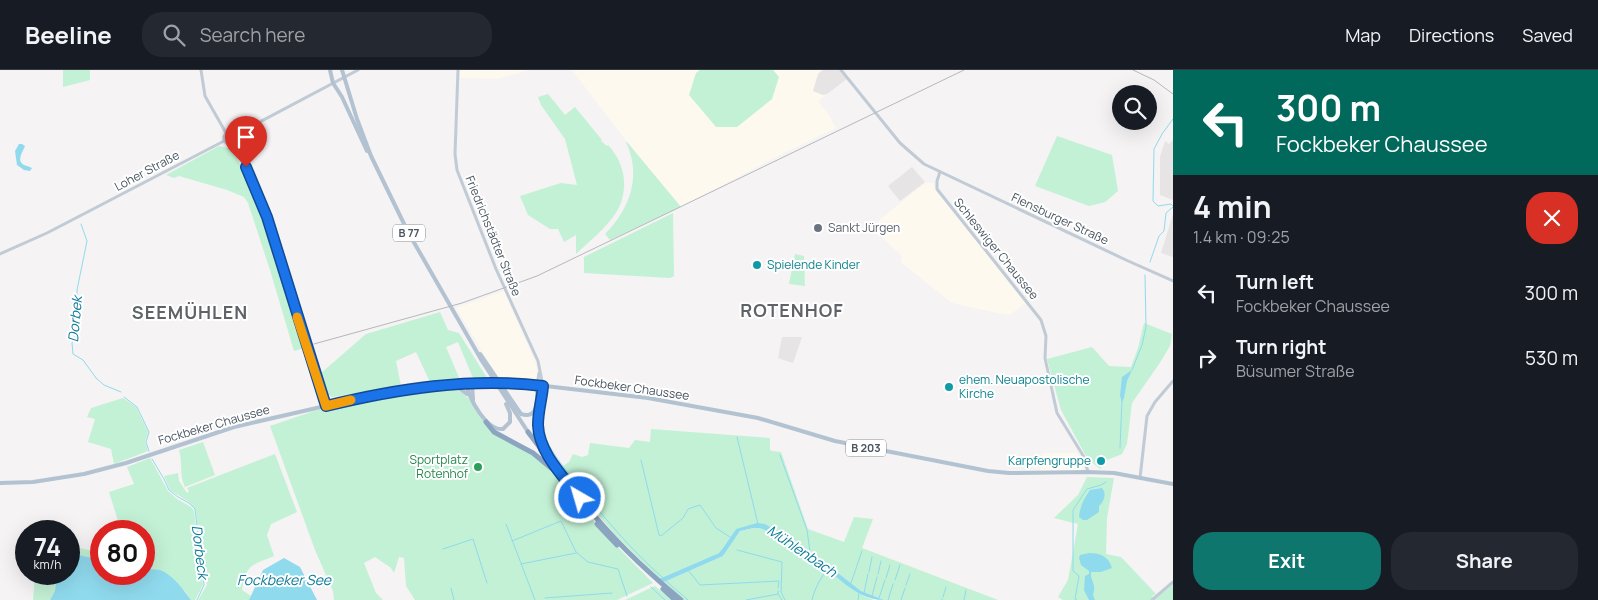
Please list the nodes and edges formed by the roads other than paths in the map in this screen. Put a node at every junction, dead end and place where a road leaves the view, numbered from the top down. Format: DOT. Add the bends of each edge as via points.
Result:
graph roads {
  1 [pos="201,70"];
  2 [pos="330,70"];
  3 [pos="342,70"];
  4 [pos="358,70"];
  5 [pos="458,70"];
  6 [pos="841,70"];
  7 [pos="333,83"];
  8 [pos="226,133"];
  9 [pos="236,136"];
  10 [pos="224,141"];
  11 [pos="233,144"];
  12 [pos="371,156"];
  13 [pos="940,172"];
  14 [pos="0,254"];
  15 [pos="1173,281"];
  16 [pos="1173,381"];
  17 [pos="469,384"];
  18 [pos="455,385"];
  19 [pos="540,386"];
  20 [pos="501,390"];
  21 [pos="469,396"];
  22 [pos="473,400"];
  23 [pos="326,406"];
  24 [pos="486,422"];
  25 [pos="528,432"];
  26 [pos="556,471"];
  27 [pos="1088,472"];
  28 [pos="1140,479"];
  29 [pos="0,484"];
  30 [pos="1173,484"];
  31 [pos="1173,582"];
  32 [pos="661,585"];
  33 [pos="676,600"];
  34 [pos="681,600"];
  35 [pos="1152,600"];
  1 -- 8 [label="street" via="205,96"];
  2 -- 7 [label="main road"];
  3 -- 12 [label="main road, B 77"];
  4 -- 7 [label="street"];
  5 -- 19 [label="street, Friedrichstädter Straße" via="457,170 496,269 538,361"];
  6 -- 13 [label="street" via="900,143 924,164"];
  7 -- 9 [label="street"];
  7 -- 12 [label="main road"];
  8 -- 9 [label="street" via="232,132"];
  8 -- 10 [label="street"];
  9 -- 11 [label="street"];
  10 -- 11 [label="street"];
  10 -- 14 [label="street, Loher Straße"];
  11 -- 23 [label="street" via="267,217"];
  12 -- 20 [label="main road, B 77" via="408,232 472,346"];
  13 -- 15 [label="street, Flensburger Straße"];
  13 -- 27 [label="street, Schleswiger Chaussee" via="937,189 1040,320 1046,336 1045,358 1057,413 1084,457"];
  16 -- 28 [label="street" via="1147,416"];
  17 -- 18 [label="main road, Fockbeker Chaussee"];
  17 -- 19 [label="main road, Fockbeker Chaussee"];
  17 -- 21 [label="main road"];
  17 -- 22 [label="main road"];
  18 -- 21 [label="main road"];
  18 -- 23 [label="main road, Fockbeker Chaussee" via="411,389"];
  19 -- 20 [label="main road" via="536,410 527,416 518,412"];
  19 -- 26 [label="highway" via="539,430"];
  19 -- 27 [label="main road, Fockbeker Chaussee / B 203" via="648,398 749,417 835,441 988,471"];
  20 -- 24 [label="main road" via="510,422 500,429"];
  20 -- 25 [label="main road, B 77"];
  21 -- 22 [label="main road"];
  22 -- 24 [label="main road"];
  23 -- 29 [label="main road, Fockbeker Chaussee" via="234,427 105,469 70,477"];
  24 -- 26 [label="highway" via="494,432 537,456"];
  25 -- 26 [label="highway, B 77"];
  26 -- 32 [label="highway, B 77" via="606,533"];
  27 -- 28 [label="main road, Fockbeker Chaussee / B 203"];
  28 -- 30 [label="main road, B 203"];
  31 -- 35 [label="street"];
  32 -- 33 [label="highway, B 77"];
  32 -- 34 [label="highway, B 77"];
}
